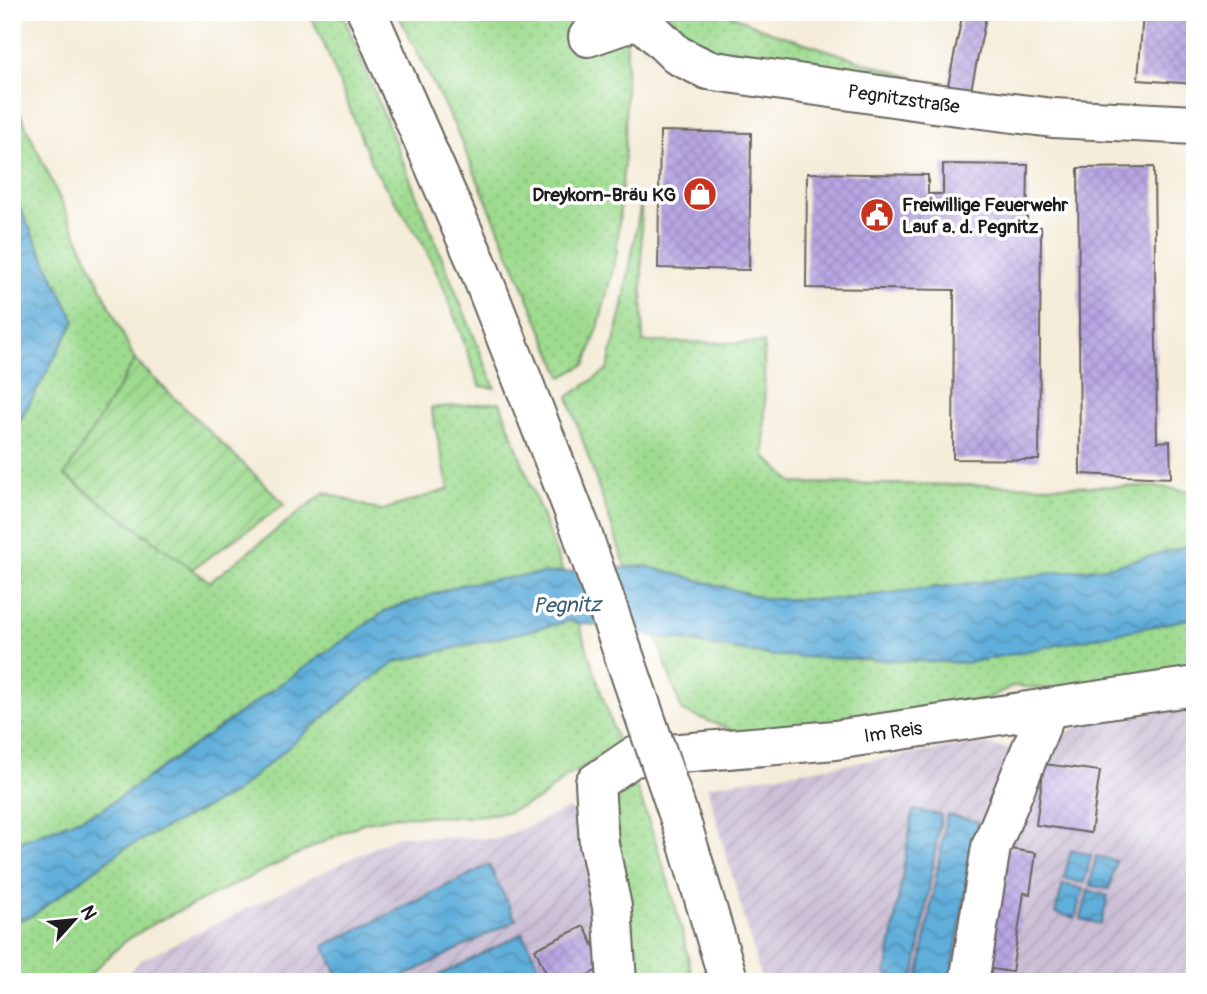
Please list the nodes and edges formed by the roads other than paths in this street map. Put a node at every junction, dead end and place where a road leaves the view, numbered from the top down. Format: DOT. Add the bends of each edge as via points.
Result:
graph roads {
  1 [pos="367,12"];
  2 [pos="638,16"];
  3 [pos="588,37"];
  4 [pos="1195,124"];
  5 [pos="1195,686"];
  6 [pos="1048,708"];
  7 [pos="617,982"];
  8 [pos="729,982"];
  9 [pos="969,982"];
  1 -- 8 [label="main road, bridge" via="511,348 580,527 683,828"];
  2 -- 3 [label="main road"];
  2 -- 4 [label="main road, Pegnitzstraße" via="677,55 708,70 1053,118"];
  5 -- 6 [label="main road, Im Reis"];
  6 -- 7 [label="main road, Im Reis" via="835,740 633,757 595,783"];
  6 -- 9 [label="main road" via="992,847"];
}
